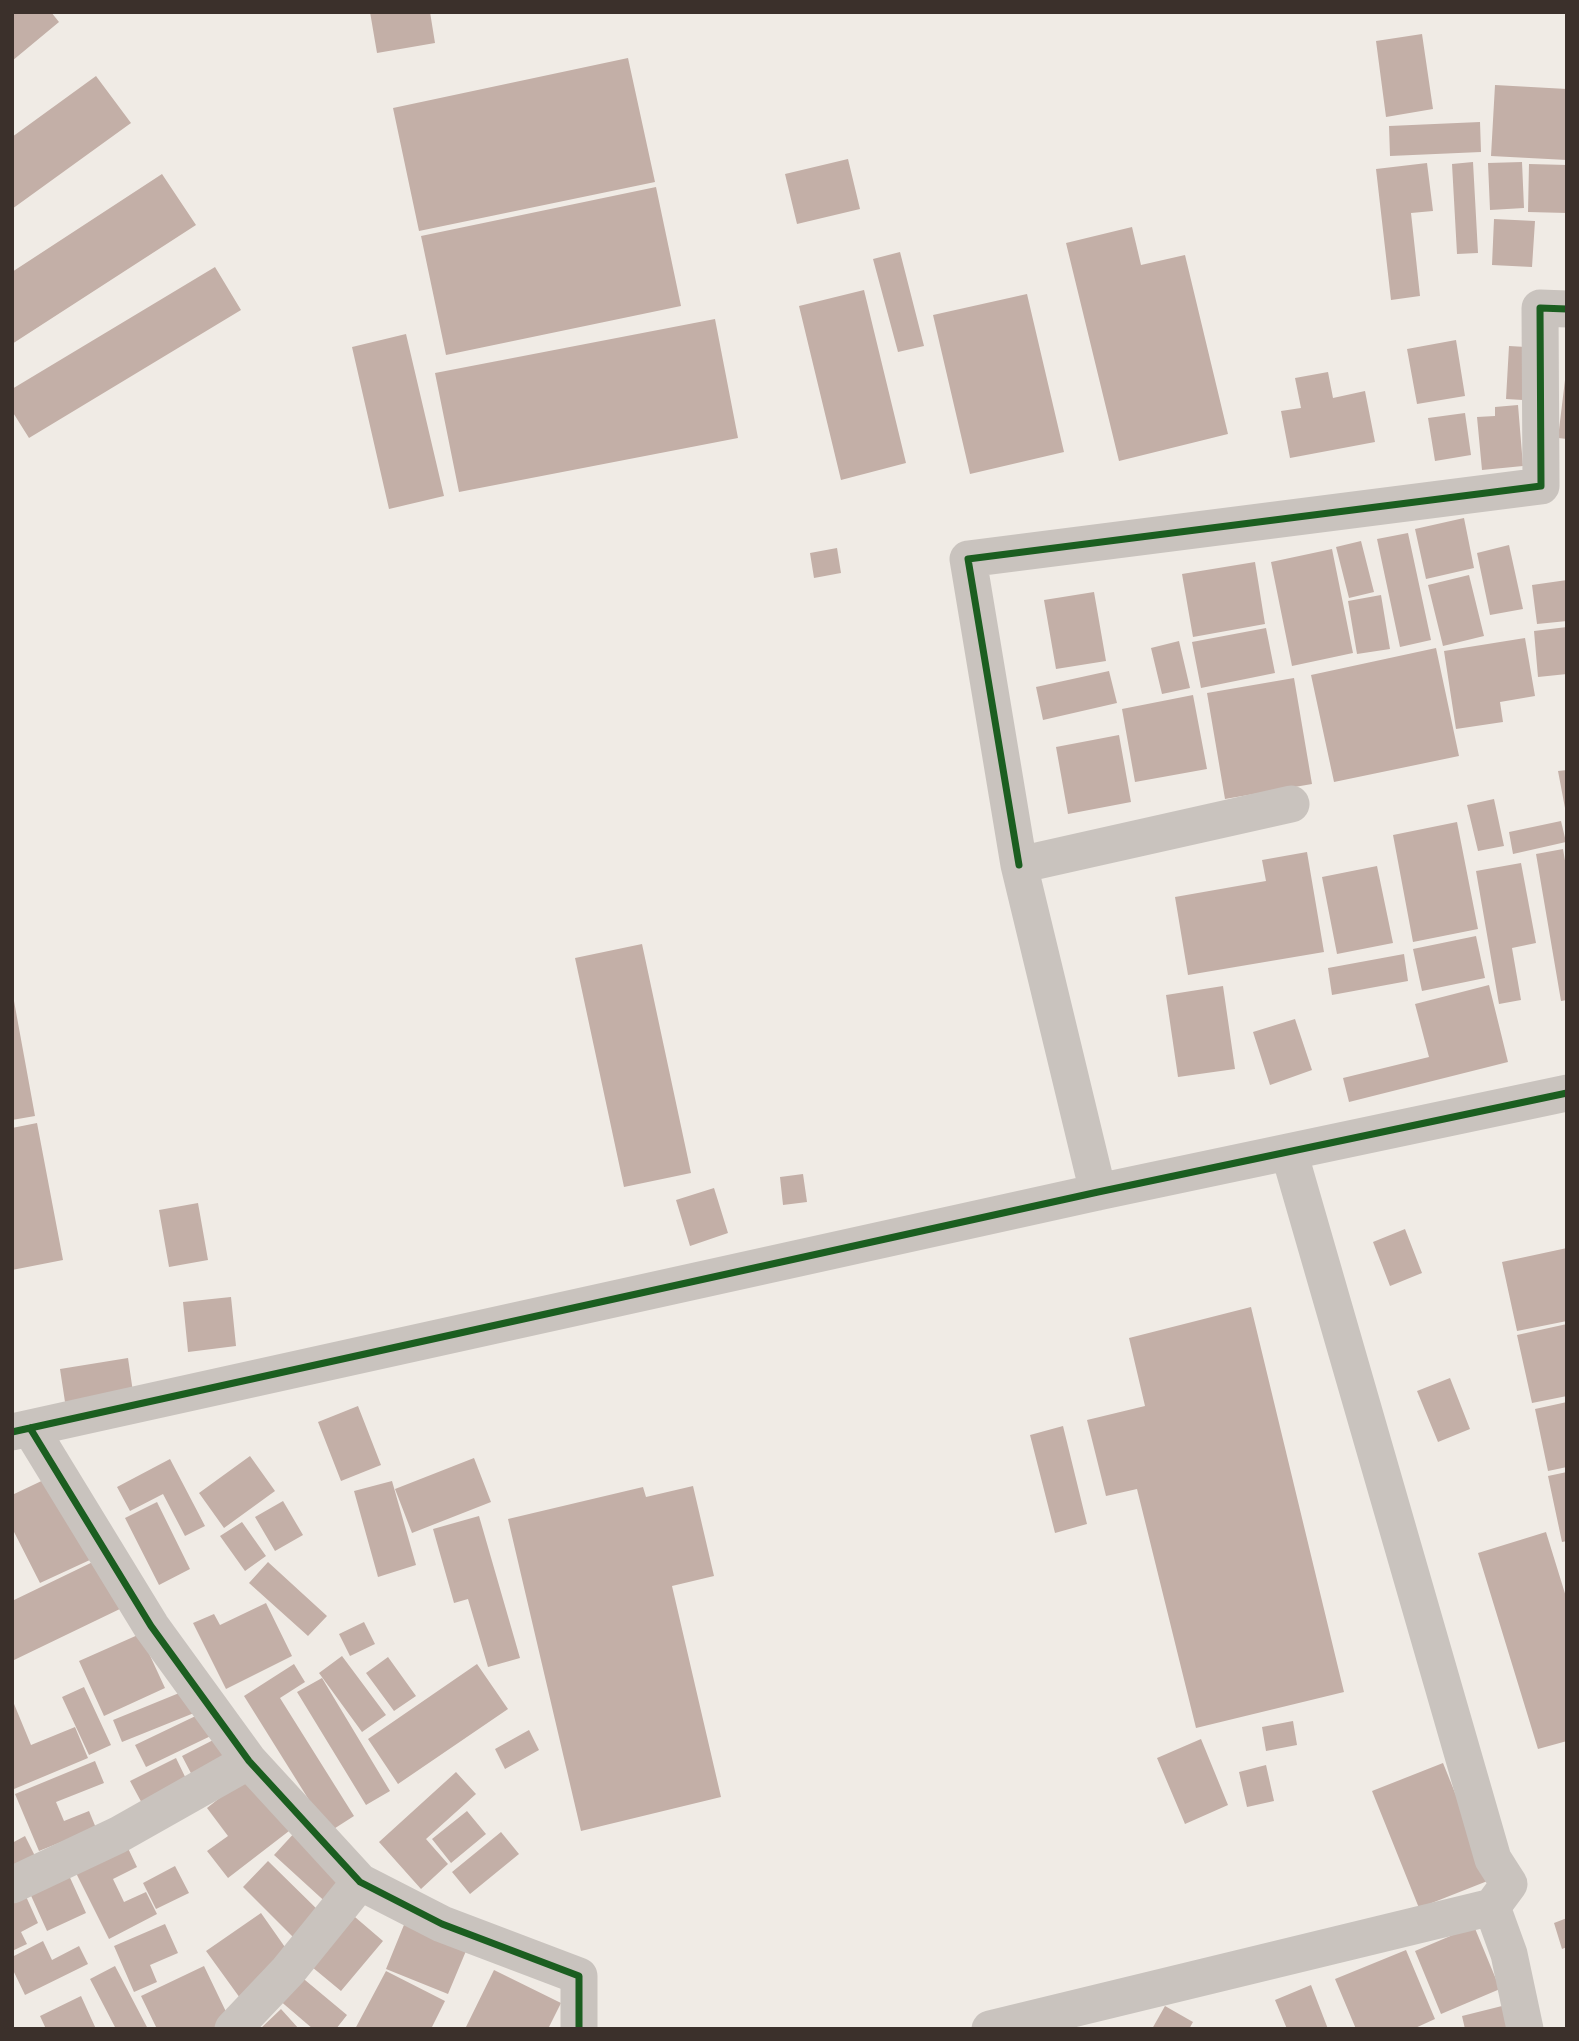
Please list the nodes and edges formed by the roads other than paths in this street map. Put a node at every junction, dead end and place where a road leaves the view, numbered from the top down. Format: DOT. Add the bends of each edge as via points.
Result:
graph roads {
  1 [pos="1567,309"];
  2 [pos="1291,804"];
  3 [pos="1019,865"];
  4 [pos="1567,1093"];
  5 [pos="1289,1152"];
  6 [pos="1098,1192"];
  7 [pos="21,1430"];
  8 [pos="249,1761"];
  9 [pos="360,1882"];
  10 [pos="12,1885"];
  11 [pos="1492,1907"];
  12 [pos="997,2028"];
  13 [pos="233,2029"];
  14 [pos="579,2029"];
  15 [pos="1525,2029"];
  1 -- 3 [label="street" via="1540,308 1541,486 968,559"];
  2 -- 3 [label="street"];
  3 -- 6 [label="street"];
  4 -- 5 [label="street"];
  5 -- 6 [label="street"];
  5 -- 11 [label="street" via="1493,1859 1509,1884"];
  6 -- 7 [label="street"];
  7 -- 8 [label="street" via="151,1626"];
  8 -- 9 [label="street"];
  8 -- 10 [label="street" via="118,1835"];
  9 -- 13 [label="street" via="288,1972"];
  9 -- 14 [label="street" via="442,1924 579,1976"];
  11 -- 12 [label="street"];
  11 -- 15 [label="street" via="1509,1954"];
}
